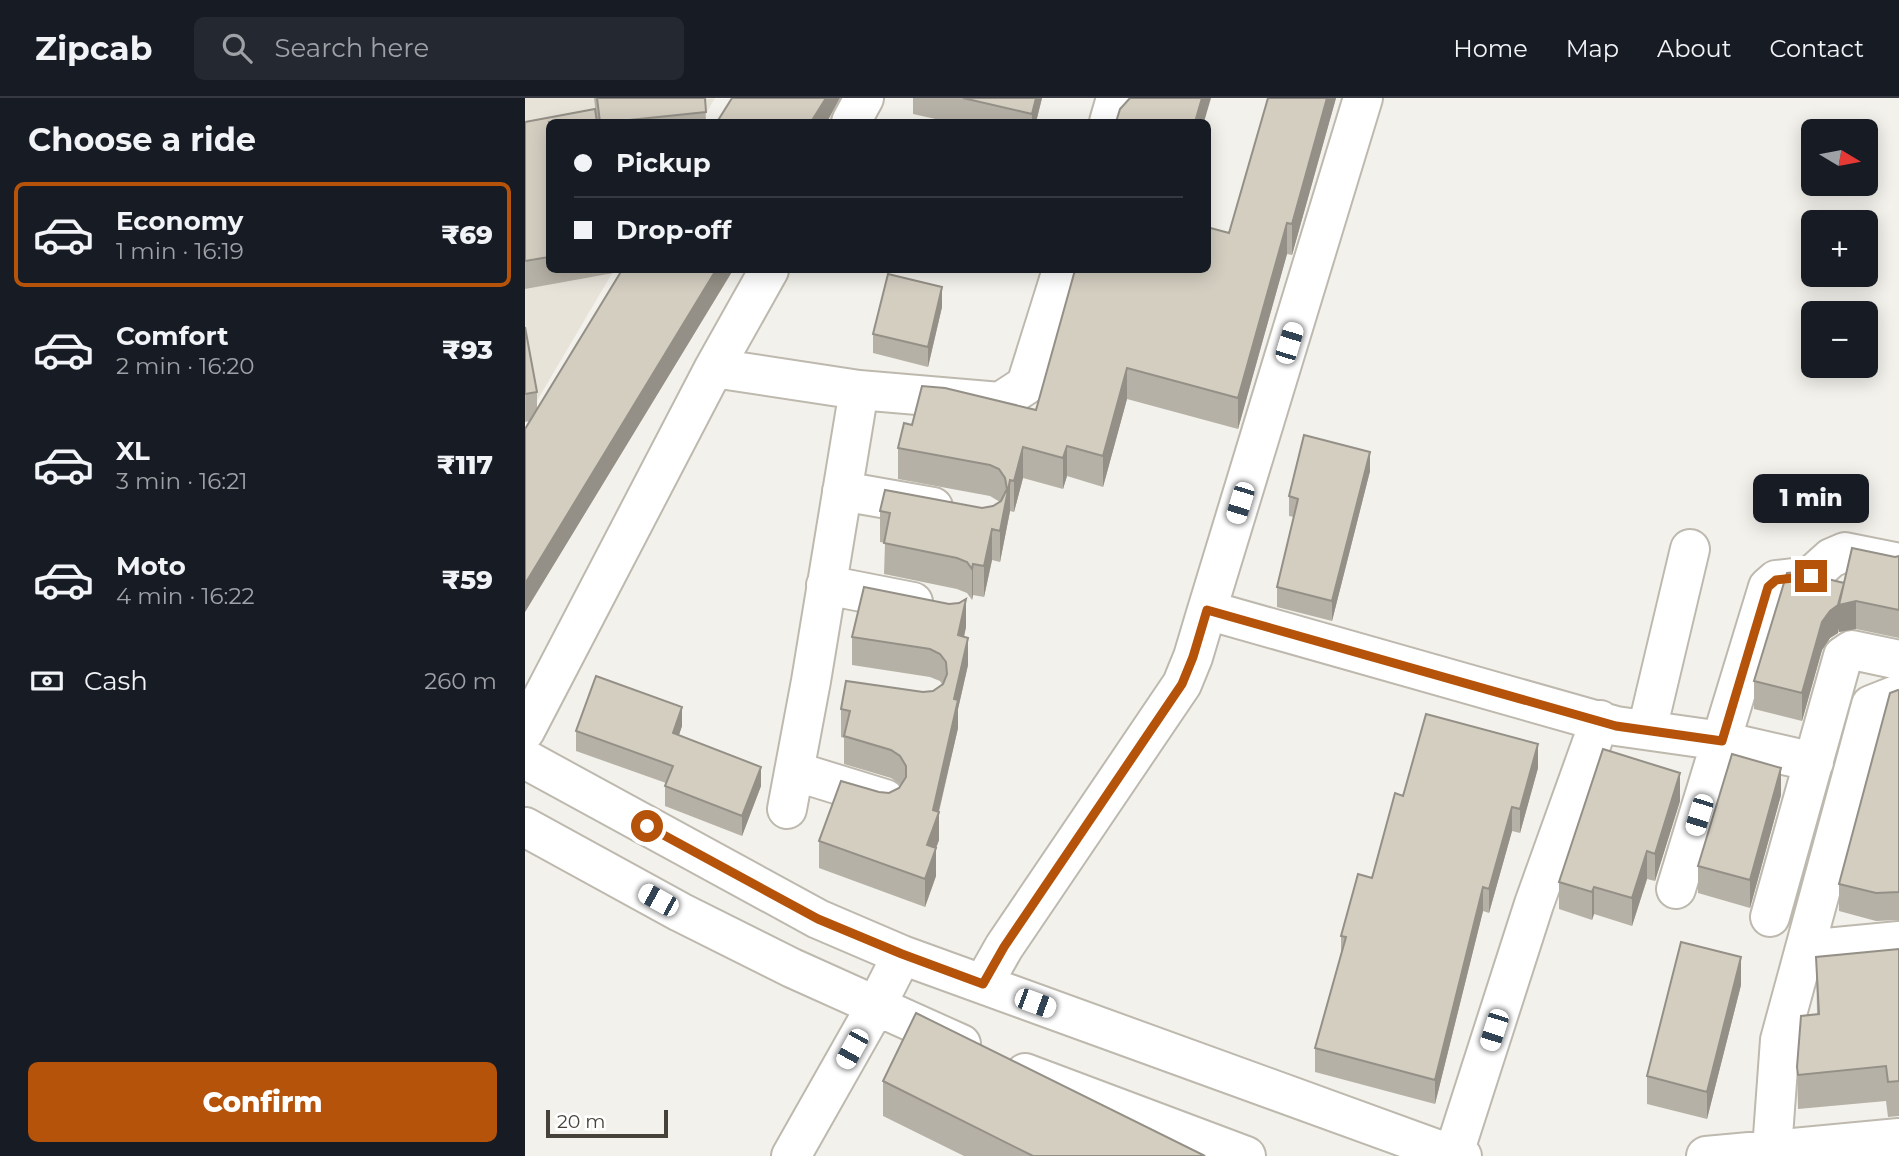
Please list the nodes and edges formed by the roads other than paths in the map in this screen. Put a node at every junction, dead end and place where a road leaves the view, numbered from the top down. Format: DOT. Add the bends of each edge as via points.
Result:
graph roads {
  1 [pos="864,98"];
  2 [pos="1116,98"];
  3 [pos="1363,98"];
  4 [pos="853,119"];
  5 [pos="1109,119"];
  6 [pos="767,273"];
  7 [pos="1061,273"];
  8 [pos="714,368"];
  9 [pos="859,390"];
  10 [pos="842,491"];
  11 [pos="972,514"];
  12 [pos="1690,549"];
  13 [pos="1899,563"];
  14 [pos="826,585"];
  15 [pos="953,610"];
  16 [pos="1207,610"];
  17 [pos="1899,660"];
  18 [pos="811,681"];
  19 [pos="849,687"];
  20 [pos="1899,694"];
  21 [pos="1599,720"];
  22 [pos="1647,730"];
  23 [pos="525,731"];
  24 [pos="1722,741"];
  25 [pos="525,760"];
  26 [pos="1814,762"];
  27 [pos="793,771"];
  28 [pos="885,799"];
  29 [pos="787,808"];
  30 [pos="525,827"];
  31 [pos="1676,889"];
  32 [pos="1770,917"];
  33 [pos="1899,941"];
  34 [pos="1805,950"];
  35 [pos="902,954"];
  36 [pos="983,984"];
  37 [pos="876,1006"];
  38 [pos="1899,1138"];
  39 [pos="1772,1150"];
  40 [pos="792,1156"];
  41 [pos="1246,1156"];
  42 [pos="1453,1156"];
  43 [pos="1462,1156"];
  44 [pos="1706,1156"];
  1 -- 4 [label="street"];
  2 -- 5 [label="street"];
  3 -- 16 [label="street"];
  6 -- 8 [label="street"];
  7 -- 9 [label="street" via="1026,385 1000,402"];
  8 -- 9 [label="street"];
  8 -- 23 [label="street"];
  9 -- 10 [label="street"];
  10 -- 11 [label="street"];
  10 -- 14 [label="street"];
  12 -- 22 [label="street"];
  13 -- 24 [label="street" via="1845,552 1811,576 1776,580 1768,587"];
  14 -- 15 [label="street"];
  14 -- 18 [label="street"];
  16 -- 21 [label="street"];
  16 -- 36 [label="street" via="1182,684"];
  17 -- 26 [label="street" via="1852,650 1843,656"];
  18 -- 19 [label="street"];
  18 -- 27 [label="street"];
  20 -- 34 [label="street" via="1871,705"];
  21 -- 22 [label="street"];
  21 -- 42 [label="street"];
  22 -- 24 [label="street"];
  24 -- 26 [label="street"];
  24 -- 31 [label="street"];
  25 -- 35 [label="street" via="818,919"];
  26 -- 32 [label="street"];
  27 -- 28 [label="street"];
  27 -- 29 [label="street"];
  30 -- 37 [label="street" via="680,912"];
  33 -- 34 [label="street"];
  34 -- 39 [label="street" via="1780,1040"];
  35 -- 36 [label="street"];
  35 -- 37 [label="street"];
  36 -- 42 [label="street"];
  37 -- 40 [label="street"];
  37 -- 41 [label="street" via="1021,1071"];
  38 -- 39 [label="street"];
  39 -- 44 [label="street"];
  42 -- 43 [label="street"];
}
